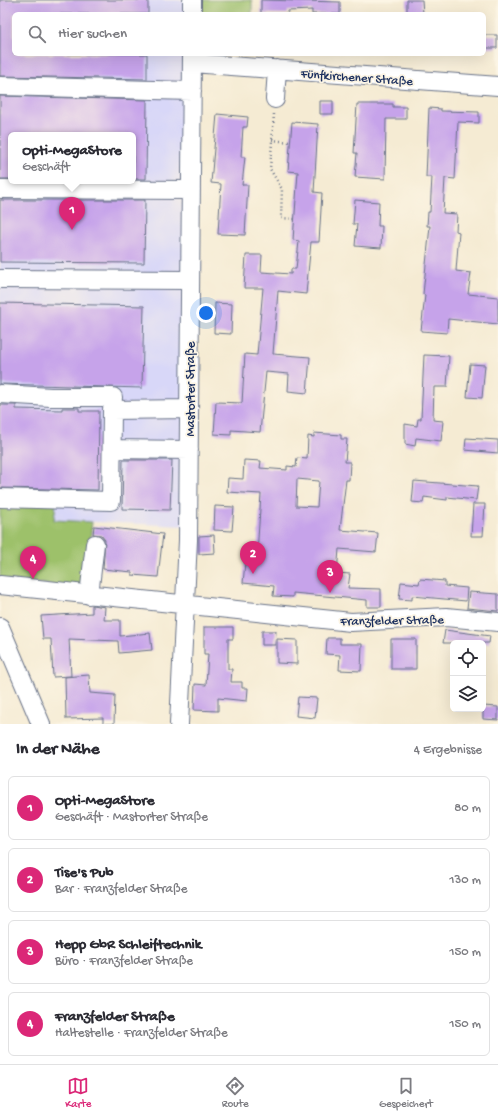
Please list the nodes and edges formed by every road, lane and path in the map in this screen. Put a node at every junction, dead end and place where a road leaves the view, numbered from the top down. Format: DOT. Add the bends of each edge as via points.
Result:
graph roads {
  1 [pos="192,0"];
  2 [pos="192,12"];
  3 [pos="192,58"];
  4 [pos="277,69"];
  5 [pos="0,86"];
  6 [pos="498,86"];
  7 [pos="192,91"];
  8 [pos="275,99"];
  9 [pos="272,140"];
  10 [pos="290,142"];
  11 [pos="0,189"];
  12 [pos="191,190"];
  13 [pos="295,219"];
  14 [pos="0,279"];
  15 [pos="189,280"];
  16 [pos="0,394"];
  17 [pos="189,409"];
  18 [pos="112,410"];
  19 [pos="112,449"];
  20 [pos="189,450"];
  21 [pos="0,498"];
  22 [pos="95,544"];
  23 [pos="0,586"];
  24 [pos="89,595"];
  25 [pos="186,606"];
  26 [pos="498,622"];
  27 [pos="0,626"];
  28 [pos="41,724"];
  29 [pos="179,724"];
  1 -- 2 [label="street"];
  3 -- 4 [label="street, Fünfkirchener Straße"];
  3 -- 7 [label="street, Mastorter Straße"];
  4 -- 6 [label="street, Fünfkirchener Straße"];
  4 -- 8 [label="street"];
  5 -- 7 [label="street"];
  7 -- 12 [label="street, Mastorter Straße"];
  8 -- 9 [label="path"];
  9 -- 10 [label="path"];
  9 -- 13 [label="path" via="270,169 282,189 281,218"];
  11 -- 12 [label="street"];
  12 -- 15 [label="street, Mastorter Straße"];
  14 -- 15 [label="street"];
  15 -- 17 [label="street, Mastorter Straße"];
  16 -- 18 [label="street" via="113,397"];
  17 -- 18 [label="street"];
  17 -- 20 [label="street, Mastorter Straße"];
  18 -- 19 [label="street"];
  19 -- 20 [label="street"];
  19 -- 21 [label="street" via="111,501"];
  20 -- 25 [label="street, Mastorter Straße"];
  22 -- 24 [label="street"];
  23 -- 24 [label="street, Franzfelder Straße"];
  24 -- 25 [label="street, Franzfelder Straße"];
  25 -- 26 [label="street, Franzfelder Straße" via="351,622 446,617"];
  25 -- 29 [label="street, Mastorter Straße"];
  27 -- 28 [label="street"];
}
